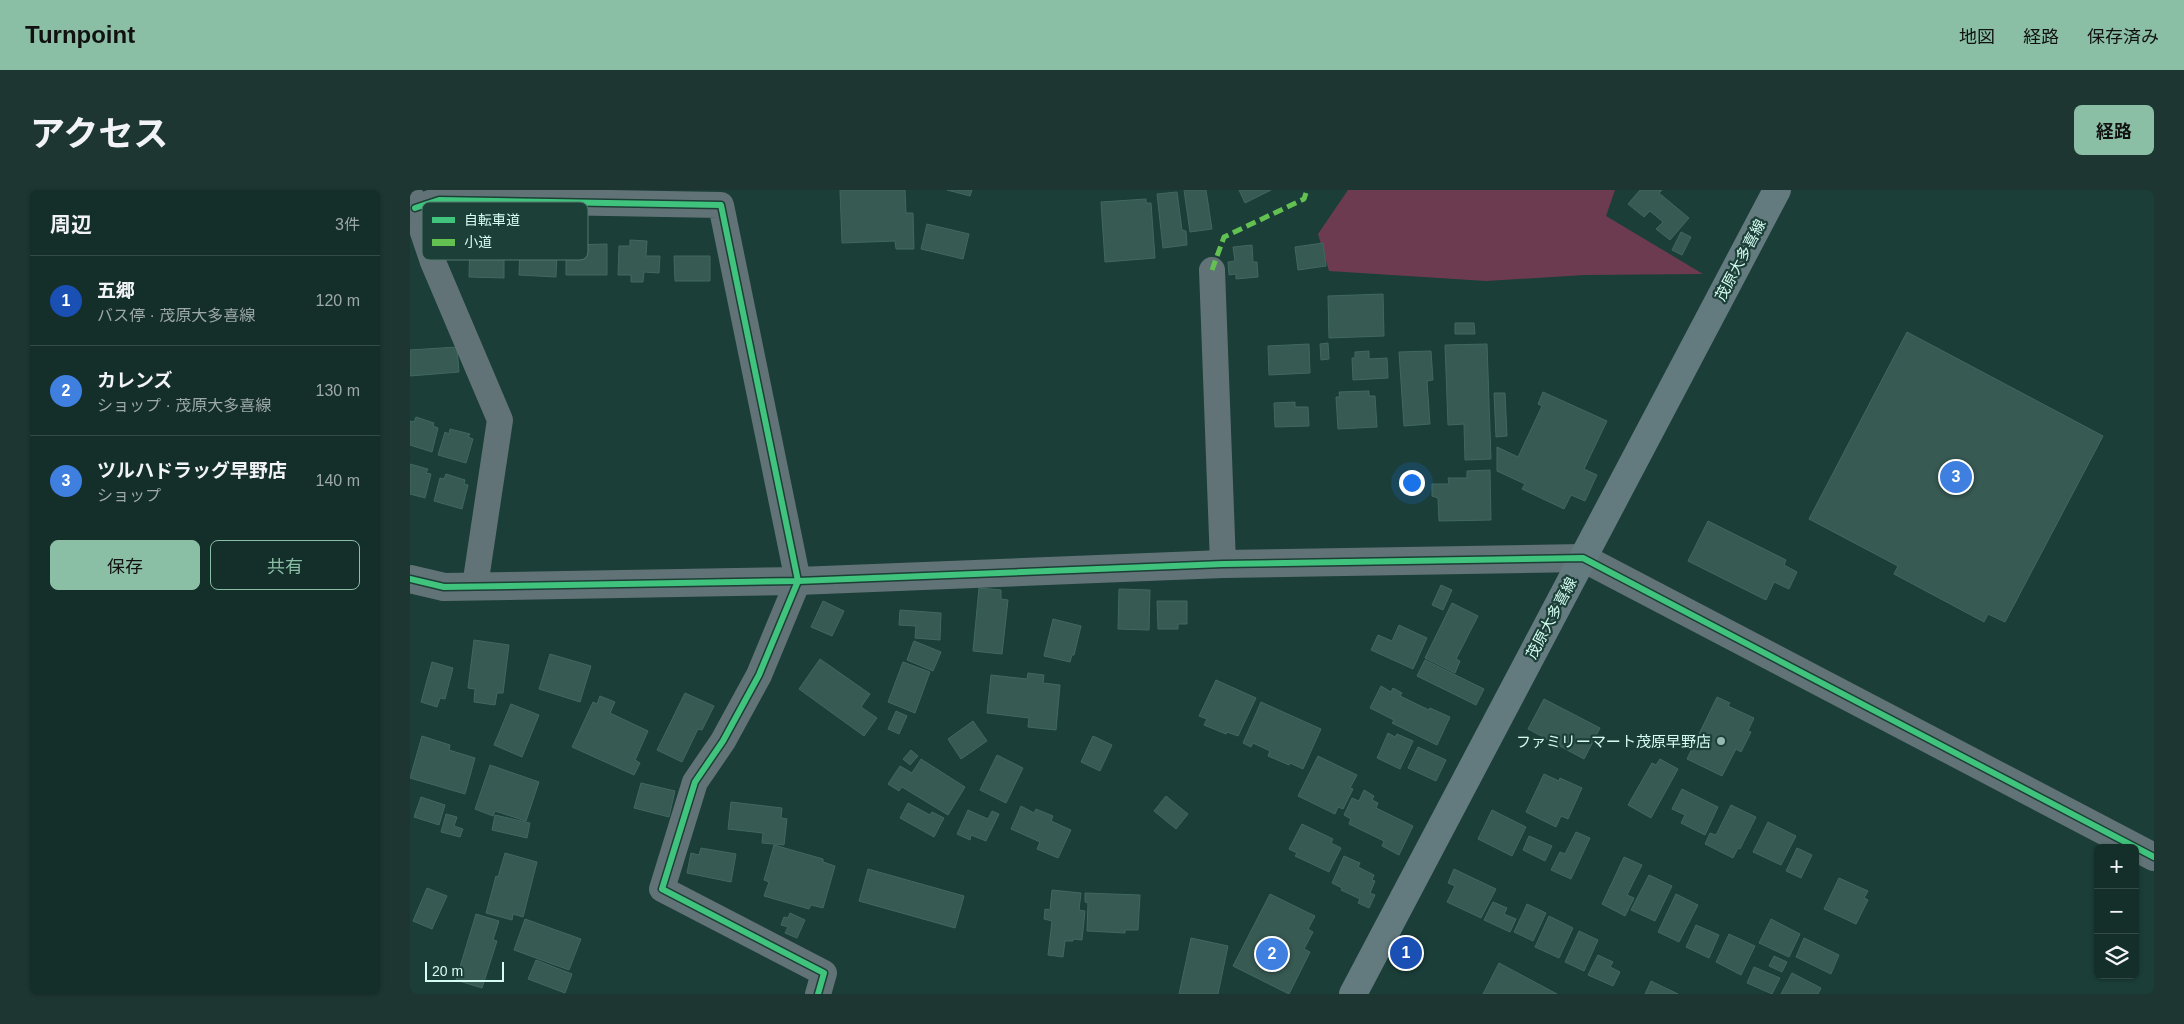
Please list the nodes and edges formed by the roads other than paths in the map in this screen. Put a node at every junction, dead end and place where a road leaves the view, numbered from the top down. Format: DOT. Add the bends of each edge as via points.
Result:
graph roads {
  1 [pos="1777,190"];
  2 [pos="639,197"];
  3 [pos="412,201"];
  4 [pos="422,263"];
  5 [pos="1212,270"];
  6 [pos="1583,558"];
  7 [pos="1223,564"];
  8 [pos="410,579"];
  9 [pos="798,581"];
  10 [pos="475,586"];
  11 [pos="2154,857"];
  12 [pos="818,994"];
  13 [pos="1353,994"];
  1 -- 6 [label="main road, 茂原大多喜線"];
  2 -- 3 [label="street"];
  2 -- 9 [label="street" via="721,205"];
  3 -- 4 [label="street"];
  4 -- 10 [label="street" via="500,420"];
  5 -- 7 [label="street"];
  6 -- 7 [label="street"];
  6 -- 11 [label="street"];
  6 -- 13 [label="main road, 茂原大多喜線"];
  7 -- 9 [label="street"];
  8 -- 10 [label="street" via="444,587"];
  9 -- 10 [label="street"];
  9 -- 12 [label="street" via="759,674 723,741 695,782 662,889 824,973"];
}
